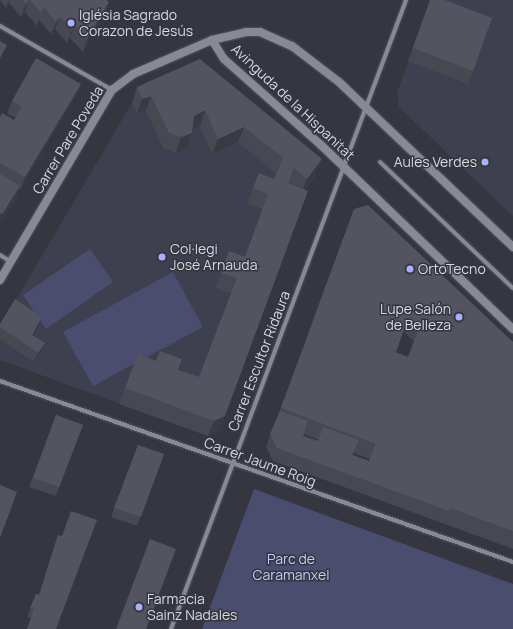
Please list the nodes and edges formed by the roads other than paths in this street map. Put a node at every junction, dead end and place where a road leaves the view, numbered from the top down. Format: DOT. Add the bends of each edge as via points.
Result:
graph roads {
  1 [pos="406,0"];
  2 [pos="0,26"];
  3 [pos="212,40"];
  4 [pos="112,90"];
  5 [pos="366,107"];
  6 [pos="380,162"];
  7 [pos="344,168"];
  8 [pos="513,247"];
  9 [pos="0,255"];
  10 [pos="11,262"];
  11 [pos="0,280"];
  12 [pos="513,288"];
  13 [pos="513,329"];
  14 [pos="0,381"];
  15 [pos="234,465"];
  16 [pos="513,562"];
  17 [pos="171,629"];
  1 -- 5 [label="street, Carrer Escultor Ridaura"];
  2 -- 4 [label="street"];
  3 -- 4 [label="street, Carrer Pare Poveda" via="133,74"];
  3 -- 5 [label="street, Avinguda de la Hispanitat" via="246,32 278,38 305,55"];
  3 -- 7 [label="street, Avinguda de la Hispanitat" via="224,59"];
  4 -- 10 [label="street, Carrer Pare Poveda"];
  5 -- 7 [label="street, Carrer Escultor Ridaura"];
  5 -- 8 [label="street, Avinguda de la Hispanitat"];
  6 -- 12 [label="street"];
  7 -- 13 [label="street, Avinguda de la Hispanitat"];
  7 -- 15 [label="street, Carrer Escultor Ridaura"];
  9 -- 10 [label="street"];
  10 -- 11 [label="street, Carrer Pare Poveda"];
  14 -- 15 [label="street, Carrer Jaume Roig"];
  15 -- 16 [label="street, Carrer Jaume Roig"];
  15 -- 17 [label="street, Carrer Escultor Ridaura"];
}
